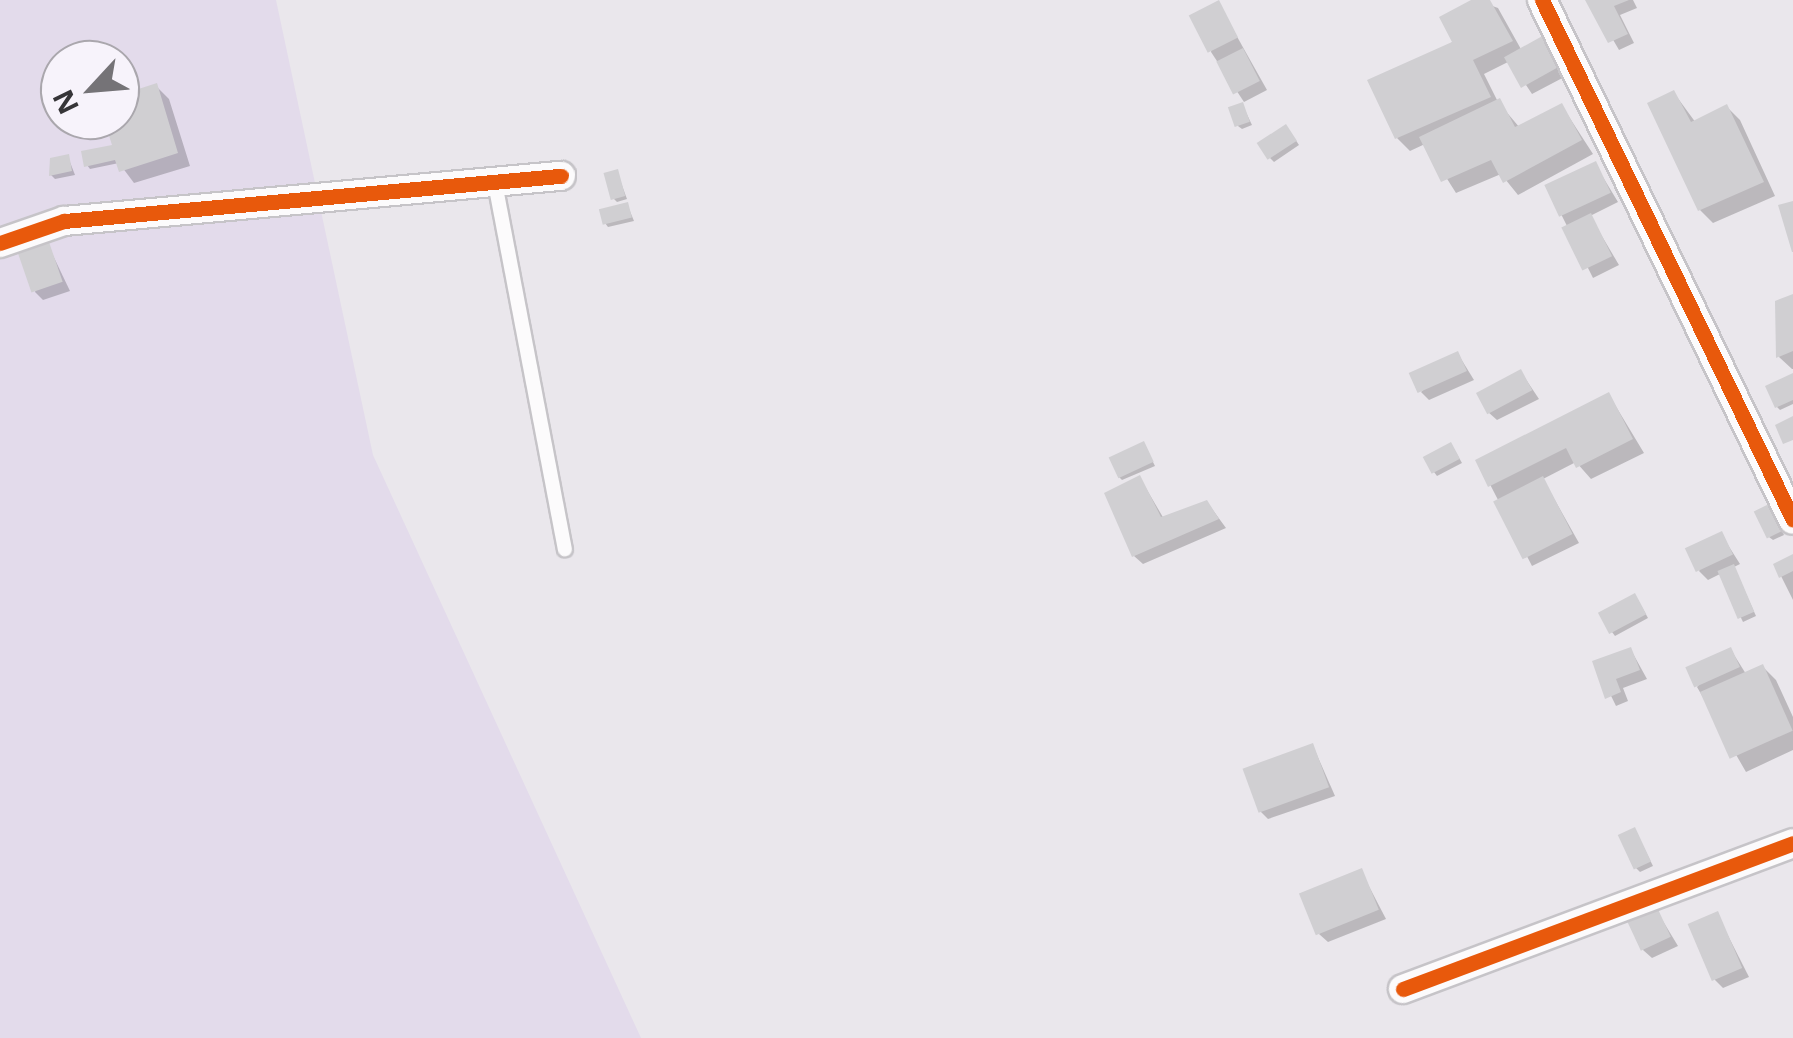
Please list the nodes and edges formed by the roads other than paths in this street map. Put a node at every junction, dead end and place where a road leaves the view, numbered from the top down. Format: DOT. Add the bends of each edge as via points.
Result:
graph roads {
  1 [pos="1542,0"];
  2 [pos="562,176"];
  3 [pos="495,183"];
  4 [pos="0,243"];
  5 [pos="1793,520"];
  6 [pos="565,548"];
  7 [pos="1793,842"];
  8 [pos="1403,989"];
  1 -- 5 [label="street"];
  2 -- 3 [label="street"];
  3 -- 4 [label="street" via="64,222"];
  3 -- 6 [label="lane"];
  7 -- 8 [label="street"];
}
